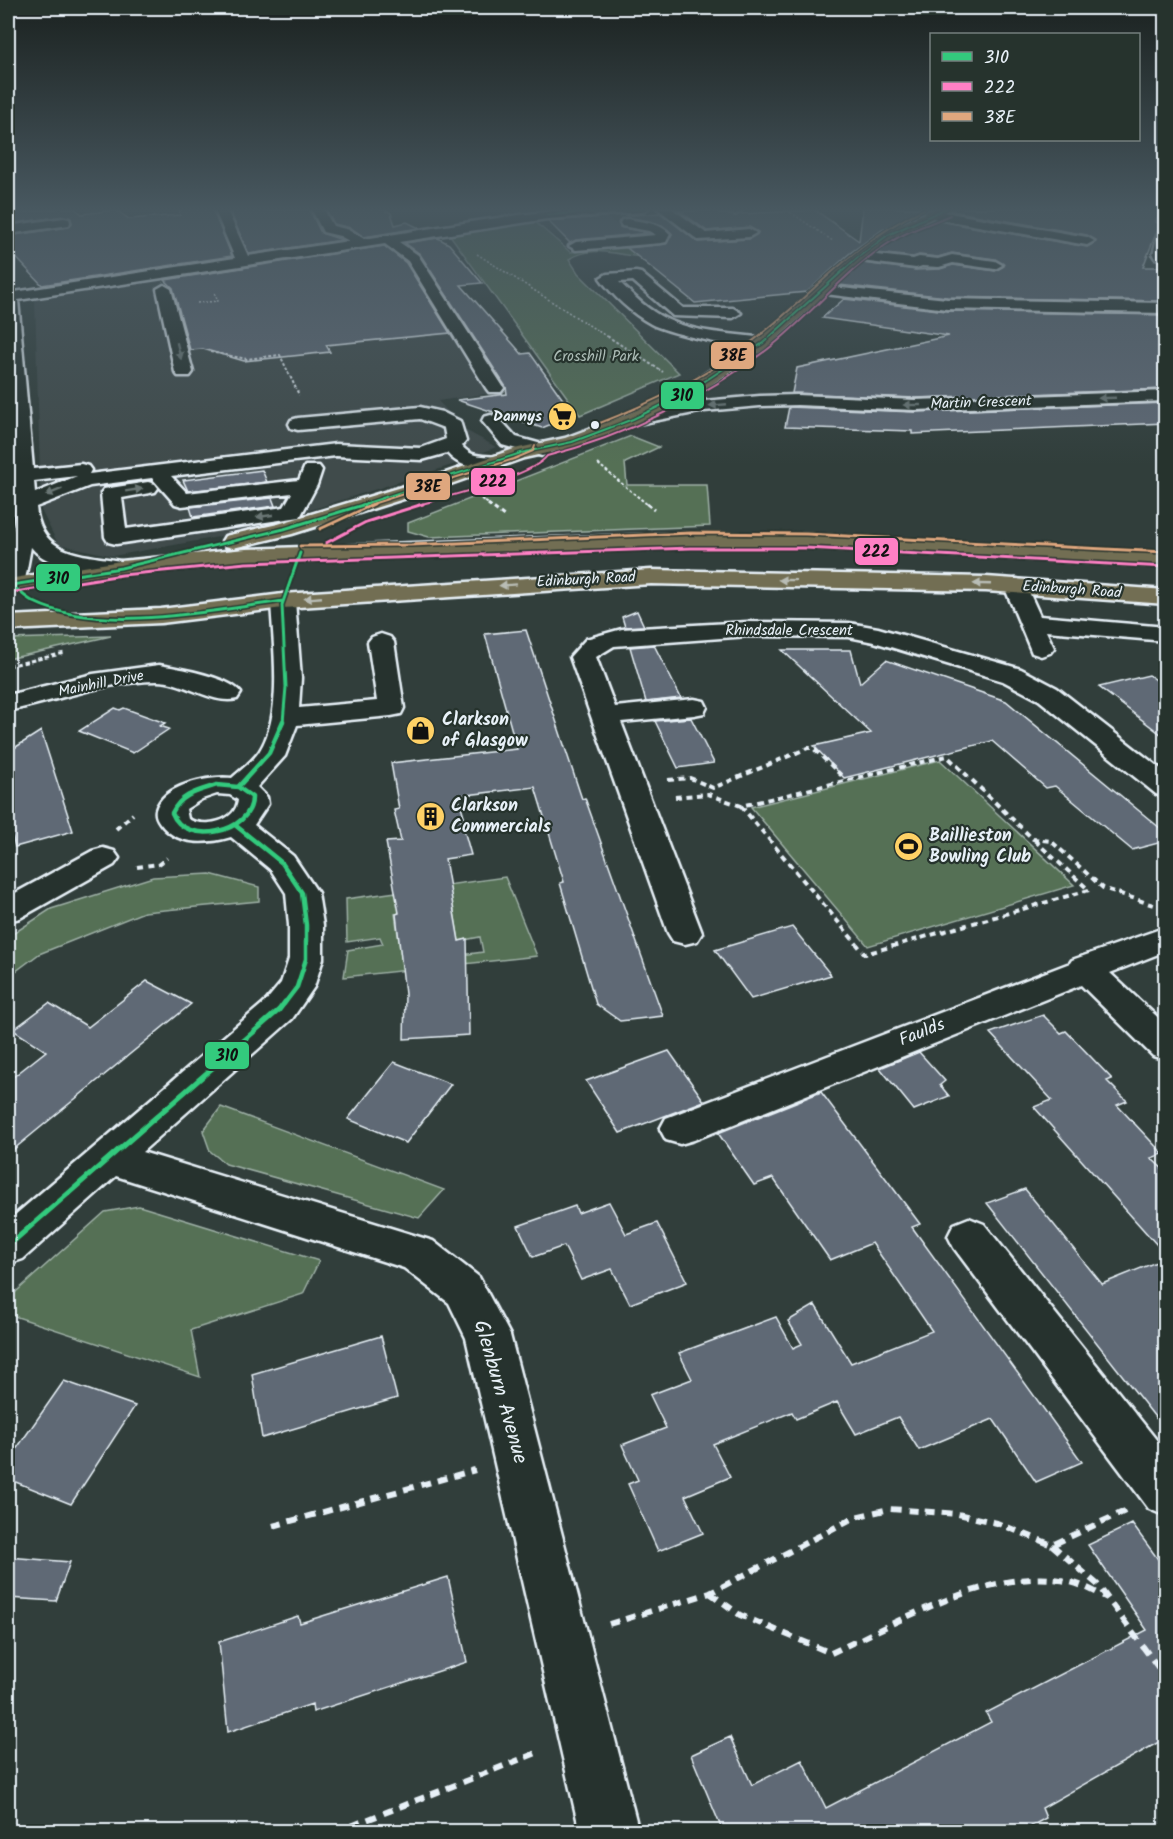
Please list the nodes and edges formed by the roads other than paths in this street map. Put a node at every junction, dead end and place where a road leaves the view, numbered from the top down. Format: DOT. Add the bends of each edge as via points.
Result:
graph roads {
  1 [pos="30,294"];
  2 [pos="165,294"];
  3 [pos="436,294"];
  4 [pos="625,294"];
  5 [pos="657,294"];
  6 [pos="818,294"];
  7 [pos="859,294"];
  8 [pos="9,297"];
  9 [pos="1166,308"];
  10 [pos="679,313"];
  11 [pos="733,313"];
  12 [pos="655,320"];
  13 [pos="763,343"];
  14 [pos="184,372"];
  15 [pos="715,376"];
  16 [pos="495,388"];
  17 [pos="1166,396"];
  18 [pos="797,400"];
  19 [pos="633,419"];
  20 [pos="491,421"];
  21 [pos="451,444"];
  22 [pos="542,450"];
  23 [pos="318,452"];
  24 [pos="216,454"];
  25 [pos="495,462"];
  26 [pos="23,476"];
  27 [pos="163,478"];
  28 [pos="307,485"];
  29 [pos="421,498"];
  30 [pos="25,510"];
  31 [pos="411,552"];
  32 [pos="300,553"];
  33 [pos="1166,560"];
  34 [pos="121,568"];
  35 [pos="10,586"];
  36 [pos="1016,586"];
  37 [pos="287,590"];
  38 [pos="1166,597"];
  39 [pos="113,619"];
  40 [pos="1030,622"];
  41 [pos="8,623"];
  42 [pos="1166,634"];
  43 [pos="381,642"];
  44 [pos="1041,648"];
  45 [pos="228,693"];
  46 [pos="8,703"];
  47 [pos="694,707"];
  48 [pos="603,716"];
  49 [pos="285,718"];
  50 [pos="238,787"];
  51 [pos="1166,788"];
  52 [pos="223,828"];
  53 [pos="102,858"];
  54 [pos="8,910"];
  55 [pos="685,933"];
  56 [pos="1166,938"];
  57 [pos="1084,968"];
  58 [pos="1166,1047"];
  59 [pos="680,1129"];
  60 [pos="110,1158"];
  61 [pos="969,1236"];
  62 [pos="8,1246"];
  63 [pos="1150,1499"];
  64 [pos="610,1832"];
  1 -- 8 [label="street"];
  2 -- 14 [label="street, one-way"];
  3 -- 16 [label="street"];
  4 -- 12 [label="street"];
  5 -- 10 [label="street"];
  6 -- 13 [label="main road"];
  7 -- 9 [label="street" via="947,303"];
  8 -- 26 [label="street"];
  10 -- 11 [label="street"];
  10 -- 12 [label="street"];
  12 -- 13 [label="street" via="703,334"];
  13 -- 15 [label="main road"];
  15 -- 18 [label="street, Martin Crescent" via="750,390"];
  15 -- 19 [label="main road"];
  17 -- 18 [label="street, Martin Crescent, one-way" via="915,405"];
  18 -- 19 [label="street, Martin Crescent, one-way" via="704,406"];
  19 -- 22 [label="main road"];
  20 -- 22 [label="street" via="509,441"];
  21 -- 23 [label="street" via="422,454"];
  21 -- 24 [label="street" via="456,441 453,425 420,414 298,424 315,429 422,421 435,434 434,443 421,449 317,443"];
  21 -- 25 [label="street" via="457,456 467,461"];
  22 -- 25 [label="main road"];
  22 -- 29 [label="main road" via="538,457 517,466"];
  23 -- 24 [label="street" via="302,449 240,457"];
  23 -- 27 [label="street"];
  23 -- 28 [label="street"];
  24 -- 26 [label="street"];
  25 -- 34 [label="main road" via="284,529"];
  26 -- 30 [label="street"];
  27 -- 28 [label="street" via="182,500"];
  28 -- 27 [label="street, one-way" via="292,512 116,537 111,494"];
  27 -- 30 [label="street, one-way" via="86,480"];
  29 -- 31 [label="main road" via="384,515 374,532 387,545"];
  29 -- 32 [label="main road" via="348,521"];
  30 -- 34 [label="street" via="41,546 73,560"];
  30 -- 35 [label="street"];
  31 -- 32 [label="main road, Edinburgh Road"];
  31 -- 33 [label="main road, Edinburgh Road" via="691,540 806,541"];
  32 -- 34 [label="main road, Edinburgh Road"];
  32 -- 37 [label="main road"];
  34 -- 35 [label="main road"];
  34 -- 37 [label="main road" via="261,568 280,572"];
  35 -- 39 [label="main road" via="33,604"];
  36 -- 37 [label="main road, Edinburgh Road, one-way" via="651,577"];
  36 -- 38 [label="main road, Edinburgh Road"];
  36 -- 40 [label="street"];
  37 -- 39 [label="main road, Edinburgh Road" via="161,616"];
  37 -- 49 [label="street"];
  39 -- 41 [label="main road, Edinburgh Road"];
  40 -- 42 [label="street" via="1121,640"];
  40 -- 44 [label="street"];
  43 -- 49 [label="street" via="391,708"];
  45 -- 46 [label="street, Mainhill Drive" via="157,673"];
  47 -- 48 [label="street"];
  48 -- 51 [label="street, Rhindsdale Crescent" via="583,657 605,640 748,629 863,632 1012,675 1048,694"];
  48 -- 55 [label="street, Rhindsdale Crescent"];
  49 -- 50 [label="street" via="273,752"];
  50 -- 52 [label="street" via="252,797 254,804 245,819"];
  50 -- 52 [label="street" via="206,786 184,796 172,810 177,825 197,832"];
  52 -- 60 [label="street" via="282,862 302,893 306,959 297,987 279,1010"];
  53 -- 54 [label="street"];
  56 -- 57 [label="street, Faulds"];
  57 -- 58 [label="street"];
  57 -- 59 [label="street, Faulds"];
  60 -- 62 [label="street"];
  60 -- 64 [label="street, Glenburn Avenue" via="418,1254 465,1290 488,1335"];
  61 -- 63 [label="street"];
}
